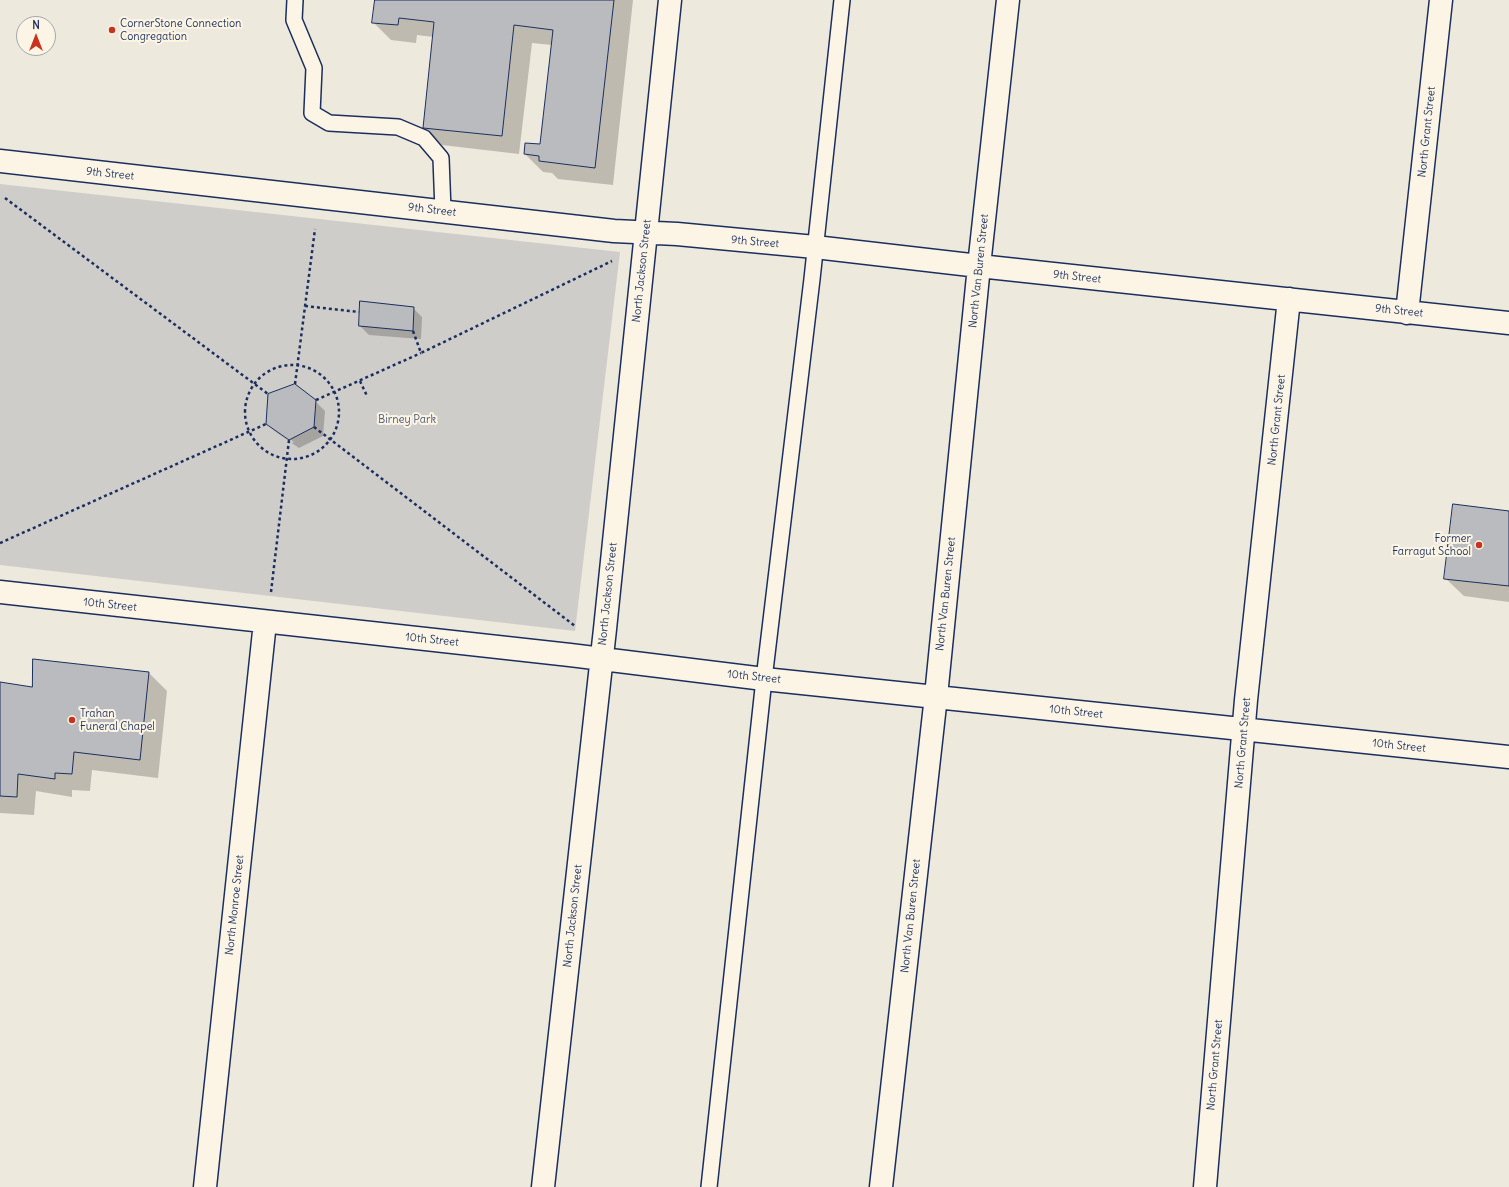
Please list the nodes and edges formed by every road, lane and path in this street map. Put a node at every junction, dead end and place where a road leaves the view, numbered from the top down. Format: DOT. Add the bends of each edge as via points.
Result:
graph roads {
  1 [pos="295,0"];
  2 [pos="670,0"];
  3 [pos="842,0"];
  4 [pos="1008,0"];
  5 [pos="1441,0"];
  6 [pos="0,161"];
  7 [pos="5,198"];
  8 [pos="443,211"];
  9 [pos="315,229"];
  10 [pos="645,233"];
  11 [pos="815,247"];
  12 [pos="612,261"];
  13 [pos="979,266"];
  14 [pos="1289,299"];
  15 [pos="305,306"];
  16 [pos="360,312"];
  17 [pos="1407,312"];
  18 [pos="1509,323"];
  19 [pos="413,331"];
  20 [pos="421,353"];
  21 [pos="297,365"];
  22 [pos="360,381"];
  23 [pos="254,384"];
  24 [pos="295,384"];
  25 [pos="335,392"];
  26 [pos="268,394"];
  27 [pos="367,396"];
  28 [pos="316,400"];
  29 [pos="266,424"];
  30 [pos="314,427"];
  31 [pos="249,431"];
  32 [pos="289,440"];
  33 [pos="330,440"];
  34 [pos="286,458"];
  35 [pos="0,543"];
  36 [pos="0,592"];
  37 [pos="271,592"];
  38 [pos="265,622"];
  39 [pos="575,626"];
  40 [pos="601,660"];
  41 [pos="764,679"];
  42 [pos="936,696"];
  43 [pos="1244,730"];
  44 [pos="1509,757"];
  45 [pos="205,1187"];
  46 [pos="542,1187"];
  47 [pos="710,1187"];
  48 [pos="881,1187"];
  49 [pos="1205,1187"];
  1 -- 8 [label="lane" via="294,20 314,68 312,113 329,123 398,127 424,138 441,158"];
  2 -- 10 [label="street, North Jackson Street"];
  3 -- 11 [label="lane"];
  4 -- 13 [label="street, North Van Buren Street"];
  5 -- 17 [label="street, North Grant Street"];
  6 -- 8 [label="street, 9th Street"];
  7 -- 23 [label="path"];
  8 -- 10 [label="street, 9th Street"];
  9 -- 15 [label="path"];
  10 -- 11 [label="street, 9th Street"];
  10 -- 40 [label="street, North Jackson Street"];
  11 -- 13 [label="street, 9th Street"];
  11 -- 41 [label="lane"];
  12 -- 20 [label="path"];
  13 -- 14 [label="street, 9th Street"];
  13 -- 42 [label="street, North Van Buren Street"];
  14 -- 17 [label="street, 9th Street"];
  14 -- 43 [label="street, North Grant Street"];
  15 -- 16 [label="path"];
  15 -- 21 [label="path"];
  17 -- 18 [label="street, 9th Street"];
  19 -- 20 [label="path"];
  20 -- 22 [label="path"];
  21 -- 23 [label="path" via="284,365 273,369 262,375"];
  21 -- 24 [label="path"];
  21 -- 25 [label="path" via="307,366 324,376"];
  22 -- 25 [label="path"];
  22 -- 27 [label="path"];
  23 -- 26 [label="path"];
  23 -- 31 [label="path" via="249,393 245,412"];
  25 -- 28 [label="path"];
  25 -- 33 [label="path" via="339,401 339,421"];
  29 -- 31 [label="path"];
  30 -- 33 [label="path"];
  31 -- 34 [label="path" via="265,450"];
  31 -- 35 [label="path"];
  32 -- 34 [label="path"];
  33 -- 34 [label="path" via="311,455 295,459"];
  33 -- 39 [label="path"];
  34 -- 37 [label="path"];
  36 -- 38 [label="street, 10th Street"];
  38 -- 40 [label="street, 10th Street"];
  38 -- 45 [label="street, North Monroe Street"];
  40 -- 41 [label="street, 10th Street"];
  40 -- 46 [label="street, North Jackson Street"];
  41 -- 42 [label="street, 10th Street"];
  41 -- 47 [label="lane"];
  42 -- 43 [label="street, 10th Street"];
  42 -- 48 [label="street, North Van Buren Street"];
  43 -- 44 [label="street, 10th Street"];
  43 -- 49 [label="street, North Grant Street"];
}
